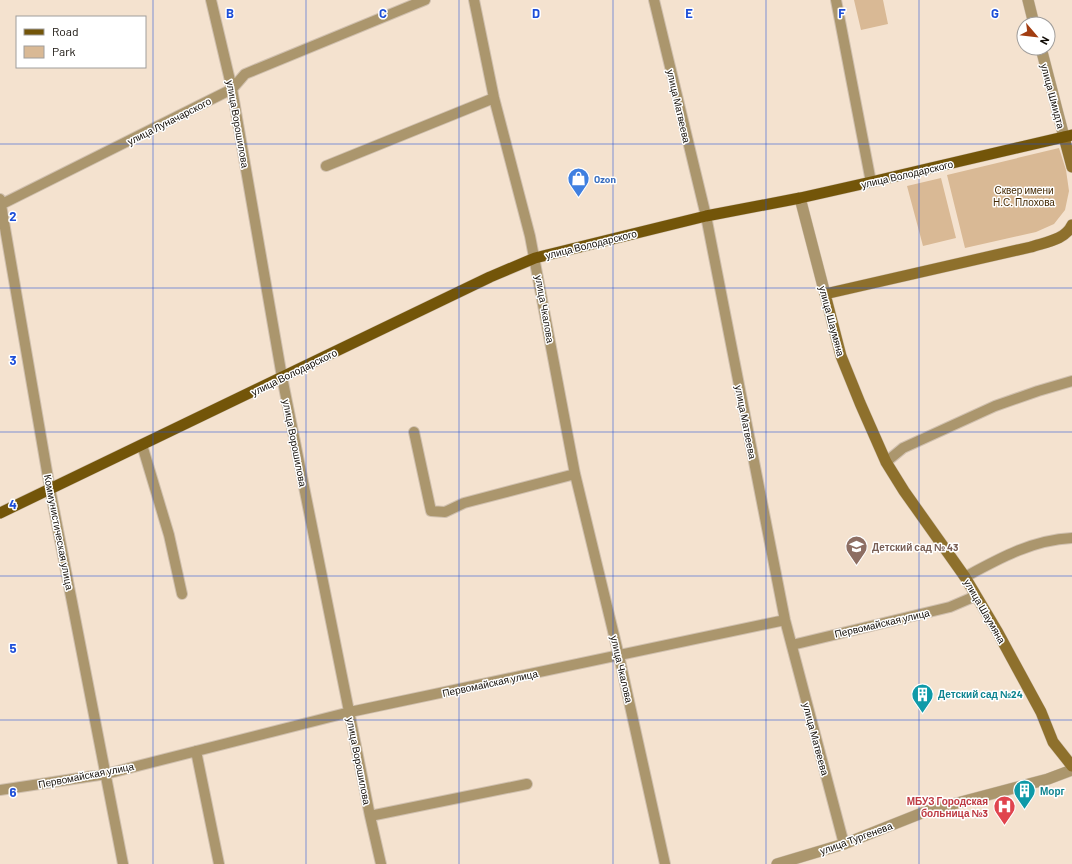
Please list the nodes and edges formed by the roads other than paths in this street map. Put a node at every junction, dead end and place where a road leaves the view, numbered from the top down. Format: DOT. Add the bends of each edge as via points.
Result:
graph roads {
  1 [pos="211,0"];
  2 [pos="425,0"];
  3 [pos="474,0"];
  4 [pos="654,0"];
  5 [pos="836,0"];
  6 [pos="1028,0"];
  7 [pos="1032,16"];
  8 [pos="1043,56"];
  9 [pos="232,89"];
  10 [pos="494,98"];
  11 [pos="1068,136"];
  12 [pos="326,166"];
  13 [pos="1072,167"];
  14 [pos="872,182"];
  15 [pos="800,198"];
  16 [pos="0,203"];
  17 [pos="706,216"];
  18 [pos="1071,228"];
  19 [pos="535,258"];
  20 [pos="825,294"];
  21 [pos="282,378"];
  22 [pos="1072,381"];
  23 [pos="414,432"];
  24 [pos="142,445"];
  25 [pos="886,462"];
  26 [pos="575,474"];
  27 [pos="50,489"];
  28 [pos="0,513"];
  29 [pos="1072,538"];
  30 [pos="966,577"];
  31 [pos="182,594"];
  32 [pos="972,598"];
  33 [pos="785,620"];
  34 [pos="792,644"];
  35 [pos="619,656"];
  36 [pos="350,712"];
  37 [pos="196,751"];
  38 [pos="1072,766"];
  39 [pos="1072,770"];
  40 [pos="106,774"];
  41 [pos="527,784"];
  42 [pos="0,790"];
  43 [pos="370,816"];
  44 [pos="844,844"];
  45 [pos="122,864"];
  46 [pos="219,864"];
  47 [pos="381,864"];
  48 [pos="665,864"];
  49 [pos="777,864"];
  1 -- 9 [label="street, улица Ворошилова"];
  2 -- 9 [label="street, улица Луначарского" via="245,74"];
  3 -- 10 [label="street, улица Чкалова"];
  4 -- 17 [label="street, улица Матвеева"];
  5 -- 14 [label="street"];
  6 -- 7 [label="street"];
  8 -- 11 [label="street, улица Шмидта"];
  9 -- 16 [label="street, улица Луначарского"];
  9 -- 21 [label="street, улица Ворошилова"];
  10 -- 12 [label="street"];
  10 -- 19 [label="street, улица Чкалова"];
  11 -- 13 [label="main road, улица Шмидта"];
  11 -- 14 [label="main road, улица Володарского"];
  14 -- 15 [label="main road, улица Володарского"];
  15 -- 17 [label="main road, улица Володарского"];
  15 -- 20 [label="street, улица Шаумяна"];
  16 -- 27 [label="street, Коммунистическая улица"];
  17 -- 19 [label="main road, улица Володарского"];
  17 -- 33 [label="street, улица Матвеева"];
  18 -- 20 [label="main road" via="1060,238 1031,247"];
  19 -- 21 [label="main road, улица Володарского" via="490,277"];
  19 -- 26 [label="street, улица Чкалова"];
  20 -- 25 [label="main road, улица Шаумяна" via="841,356"];
  21 -- 24 [label="main road, улица Володарского"];
  21 -- 36 [label="street, улица Ворошилова"];
  22 -- 25 [label="street" via="995,406 903,448"];
  23 -- 26 [label="street" via="431,511 445,512 464,503"];
  24 -- 27 [label="main road, улица Володарского"];
  24 -- 31 [label="street" via="169,535"];
  25 -- 30 [label="main road, улица Шаумяна"];
  26 -- 35 [label="street, улица Чкалова"];
  27 -- 28 [label="main road, улица Володарского"];
  27 -- 40 [label="street, Коммунистическая улица"];
  29 -- 30 [label="street" via="1050,540 1025,548"];
  30 -- 38 [label="main road, улица Шаумяна" via="1041,712 1053,742"];
  32 -- 34 [label="street, Первомайская улица" via="950,607"];
  33 -- 34 [label="street, улица Матвеева"];
  33 -- 35 [label="street, Первомайская улица"];
  34 -- 44 [label="street, улица Матвеева"];
  35 -- 36 [label="street, Первомайская улица"];
  35 -- 48 [label="street, улица Чкалова"];
  36 -- 37 [label="street, Первомайская улица"];
  36 -- 43 [label="street, улица Ворошилова"];
  37 -- 40 [label="street, Первомайская улица"];
  37 -- 46 [label="street"];
  39 -- 44 [label="street, улица Тургенева" via="1048,779 927,811"];
  40 -- 42 [label="street, Первомайская улица"];
  40 -- 45 [label="street, Коммунистическая улица"];
  41 -- 43 [label="street, улица Ворошилова"];
  43 -- 47 [label="street, улица Ворошилова"];
  44 -- 49 [label="street, улица Тургенева"];
}
